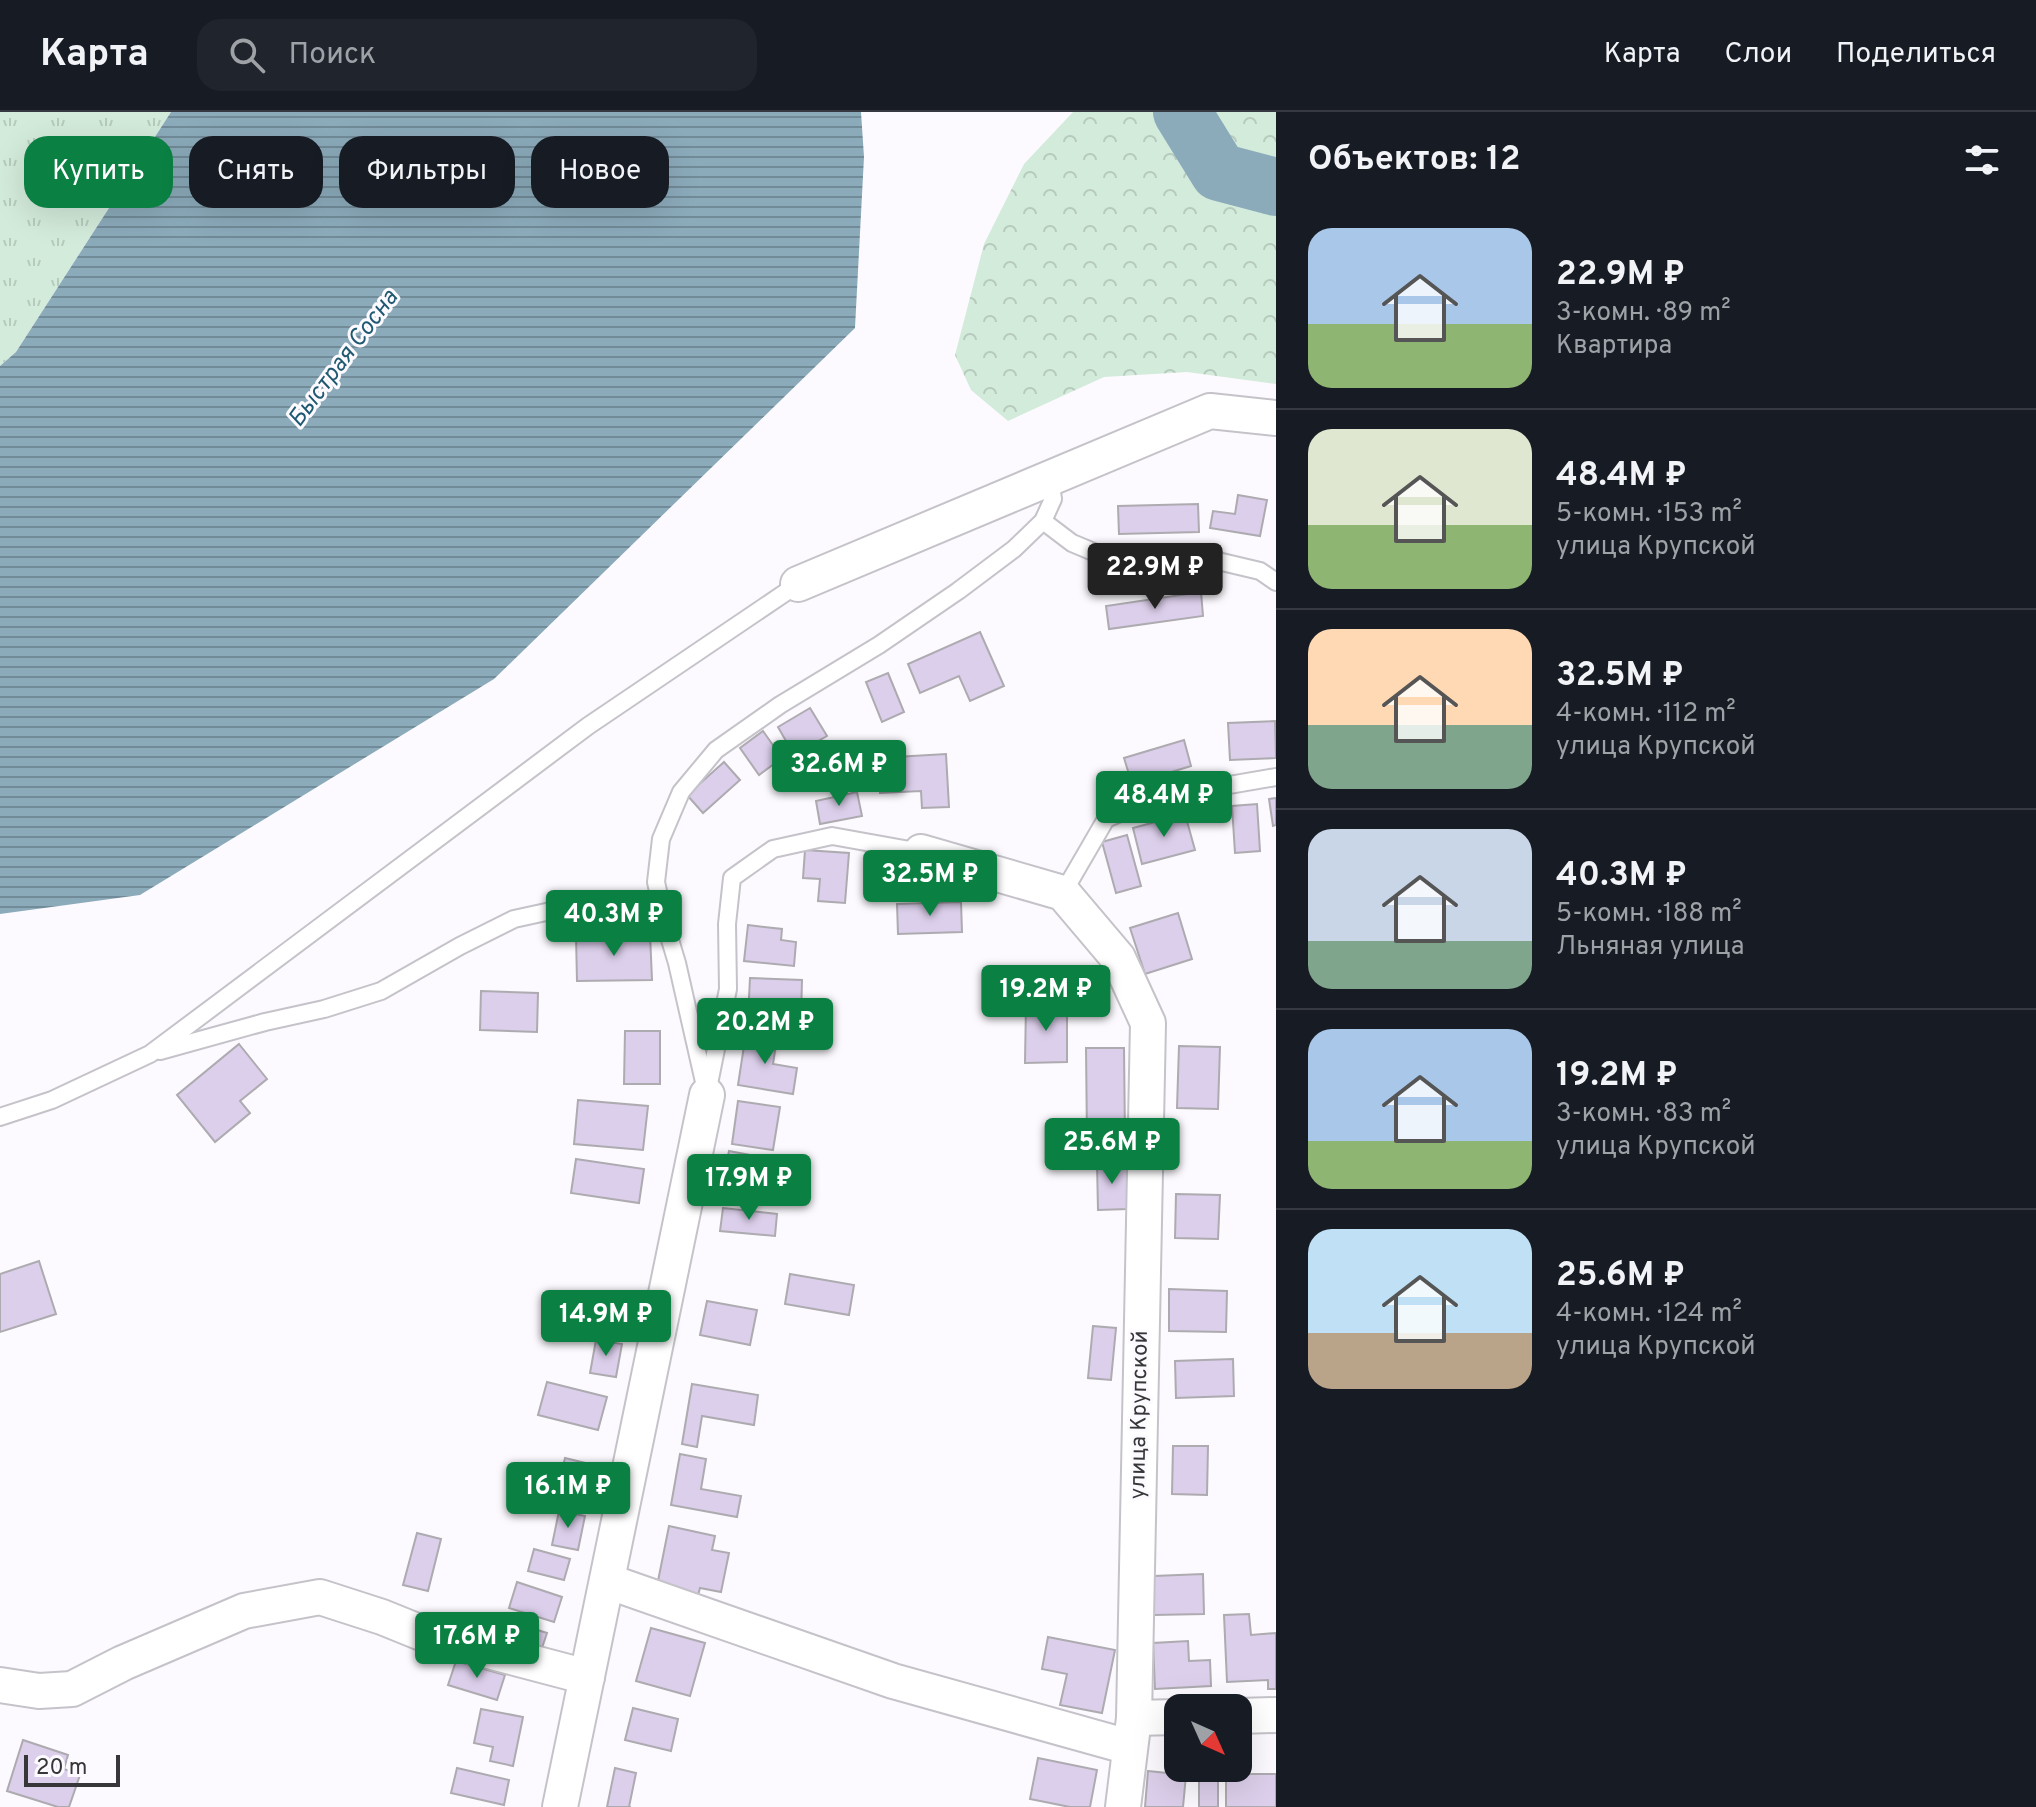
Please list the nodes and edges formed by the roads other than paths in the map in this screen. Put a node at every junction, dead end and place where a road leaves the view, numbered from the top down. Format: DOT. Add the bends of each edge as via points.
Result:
graph roads {
  1 [pos="1276,418"];
  2 [pos="1050,479"];
  3 [pos="1043,521"];
  4 [pos="1276,582"];
  5 [pos="798,584"];
  6 [pos="1276,777"];
  7 [pos="921,852"];
  8 [pos="1063,893"];
  9 [pos="665,923"];
  10 [pos="150,1054"];
  11 [pos="707,1095"];
  12 [pos="0,1117"];
  13 [pos="607,1581"];
  14 [pos="587,1677"];
  15 [pos="0,1685"];
  16 [pos="1276,1715"];
  17 [pos="1252,1716"];
  18 [pos="1164,1721"];
  19 [pos="1131,1732"];
  20 [pos="560,1807"];
  21 [pos="1123,1807"];
  1 -- 2 [label="street" via="1210,411"];
  2 -- 3 [label="lane" via="1053,499"];
  2 -- 5 [label="street"];
  3 -- 4 [label="lane" via="1072,543 1108,558 1205,558 1260,571"];
  3 -- 9 [label="lane" via="958,591 716,750 681,792 661,839 656,882"];
  5 -- 10 [label="lane" via="588,726"];
  6 -- 8 [label="lane" via="1154,798 1106,819"];
  7 -- 8 [label="street"];
  7 -- 11 [label="lane" via="832,836 773,849 732,878 728,989"];
  8 -- 19 [label="street, улица Крупской" via="1118,958 1148,1023"];
  9 -- 10 [label="lane" via="633,907 578,905 514,919 381,991"];
  9 -- 11 [label="lane"];
  10 -- 12 [label="lane" via="52,1100"];
  11 -- 13 [label="street"];
  13 -- 14 [label="street"];
  13 -- 19 [label="street" via="893,1681"];
  14 -- 15 [label="street" via="424,1634 320,1597 244,1611 72,1689"];
  14 -- 20 [label="street"];
  16 -- 17 [label="street"];
  18 -- 19 [label="street"];
  19 -- 21 [label="street, улица Крупской"];
}
